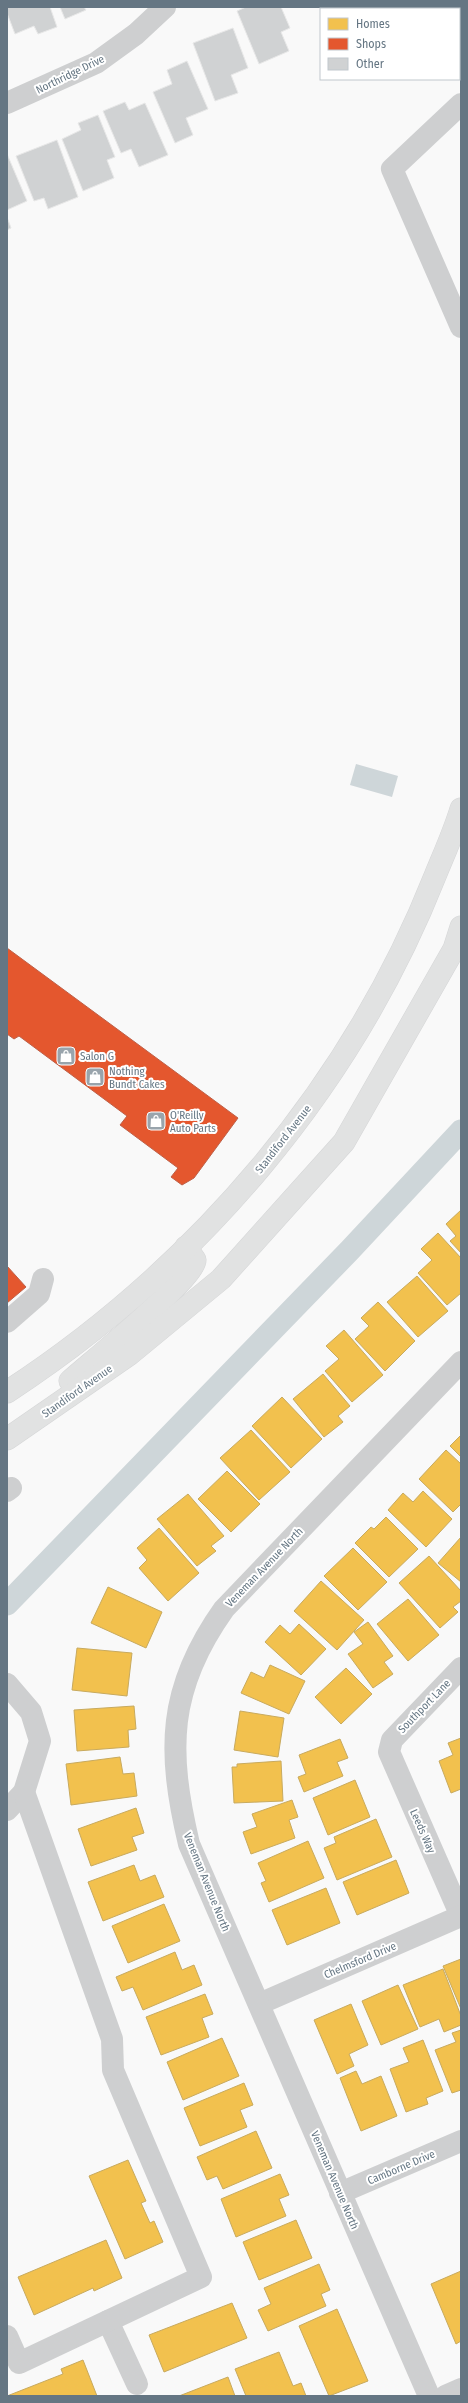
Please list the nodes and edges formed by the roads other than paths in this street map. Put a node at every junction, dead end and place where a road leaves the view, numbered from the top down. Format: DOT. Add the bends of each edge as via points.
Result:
graph roads {
  1 [pos="165,7"];
  2 [pos="7,103"];
  3 [pos="461,104"];
  4 [pos="461,327"];
  5 [pos="461,809"];
  6 [pos="461,927"];
  7 [pos="186,1247"];
  8 [pos="43,1280"];
  9 [pos="7,1322"];
  10 [pos="461,1362"];
  11 [pos="7,1392"];
  12 [pos="56,1406"];
  13 [pos="7,1439"];
  14 [pos="461,1668"];
  15 [pos="7,1684"];
  16 [pos="390,1746"];
  17 [pos="24,1792"];
  18 [pos="7,1810"];
  19 [pos="461,1916"];
  20 [pos="259,2004"];
  21 [pos="461,2141"];
  22 [pos="340,2194"];
  23 [pos="108,2321"];
  24 [pos="7,2336"];
  25 [pos="137,2384"];
  26 [pos="461,2389"];
  27 [pos="430,2396"];
  28 [pos="445,2396"];
  1 -- 2 [label="street, Northridge Drive" via="136,34 96,63"];
  3 -- 4 [label="street" via="392,169"];
  5 -- 7 [label="main road, Standiford Avenue" via="414,927 381,993 349,1046 287,1136 214,1220"];
  6 -- 12 [label="main road, Standiford Avenue" via="454,949 344,1142 221,1279 130,1354"];
  7 -- 11 [label="main road, Standiford Avenue" via="152,1281 94,1330"];
  7 -- 12 [label="main road" via="195,1260 194,1268 71,1381"];
  8 -- 9 [label="street" via="39,1294"];
  10 -- 20 [label="street, Veneman Avenue North" via="224,1609 204,1636 190,1666 180,1698 176,1728 175,1754 180,1807 189,1844 205,1884"];
  12 -- 13 [label="main road, Standiford Avenue"];
  14 -- 16 [label="street, Southport Lane" via="392,1740"];
  15 -- 17 [label="street" via="31,1712 40,1741"];
  16 -- 19 [label="street, Leeds Way" via="389,1752"];
  17 -- 18 [label="street"];
  17 -- 23 [label="street" via="112,2039 113,2070 201,2277"];
  19 -- 20 [label="street, Chelmsford Drive"];
  20 -- 22 [label="street, Veneman Avenue North"];
  21 -- 22 [label="street, Camborne Drive"];
  22 -- 27 [label="street, Veneman Avenue North"];
  23 -- 24 [label="street" via="19,2363"];
  23 -- 25 [label="street"];
  26 -- 28 [label="street"];
}
